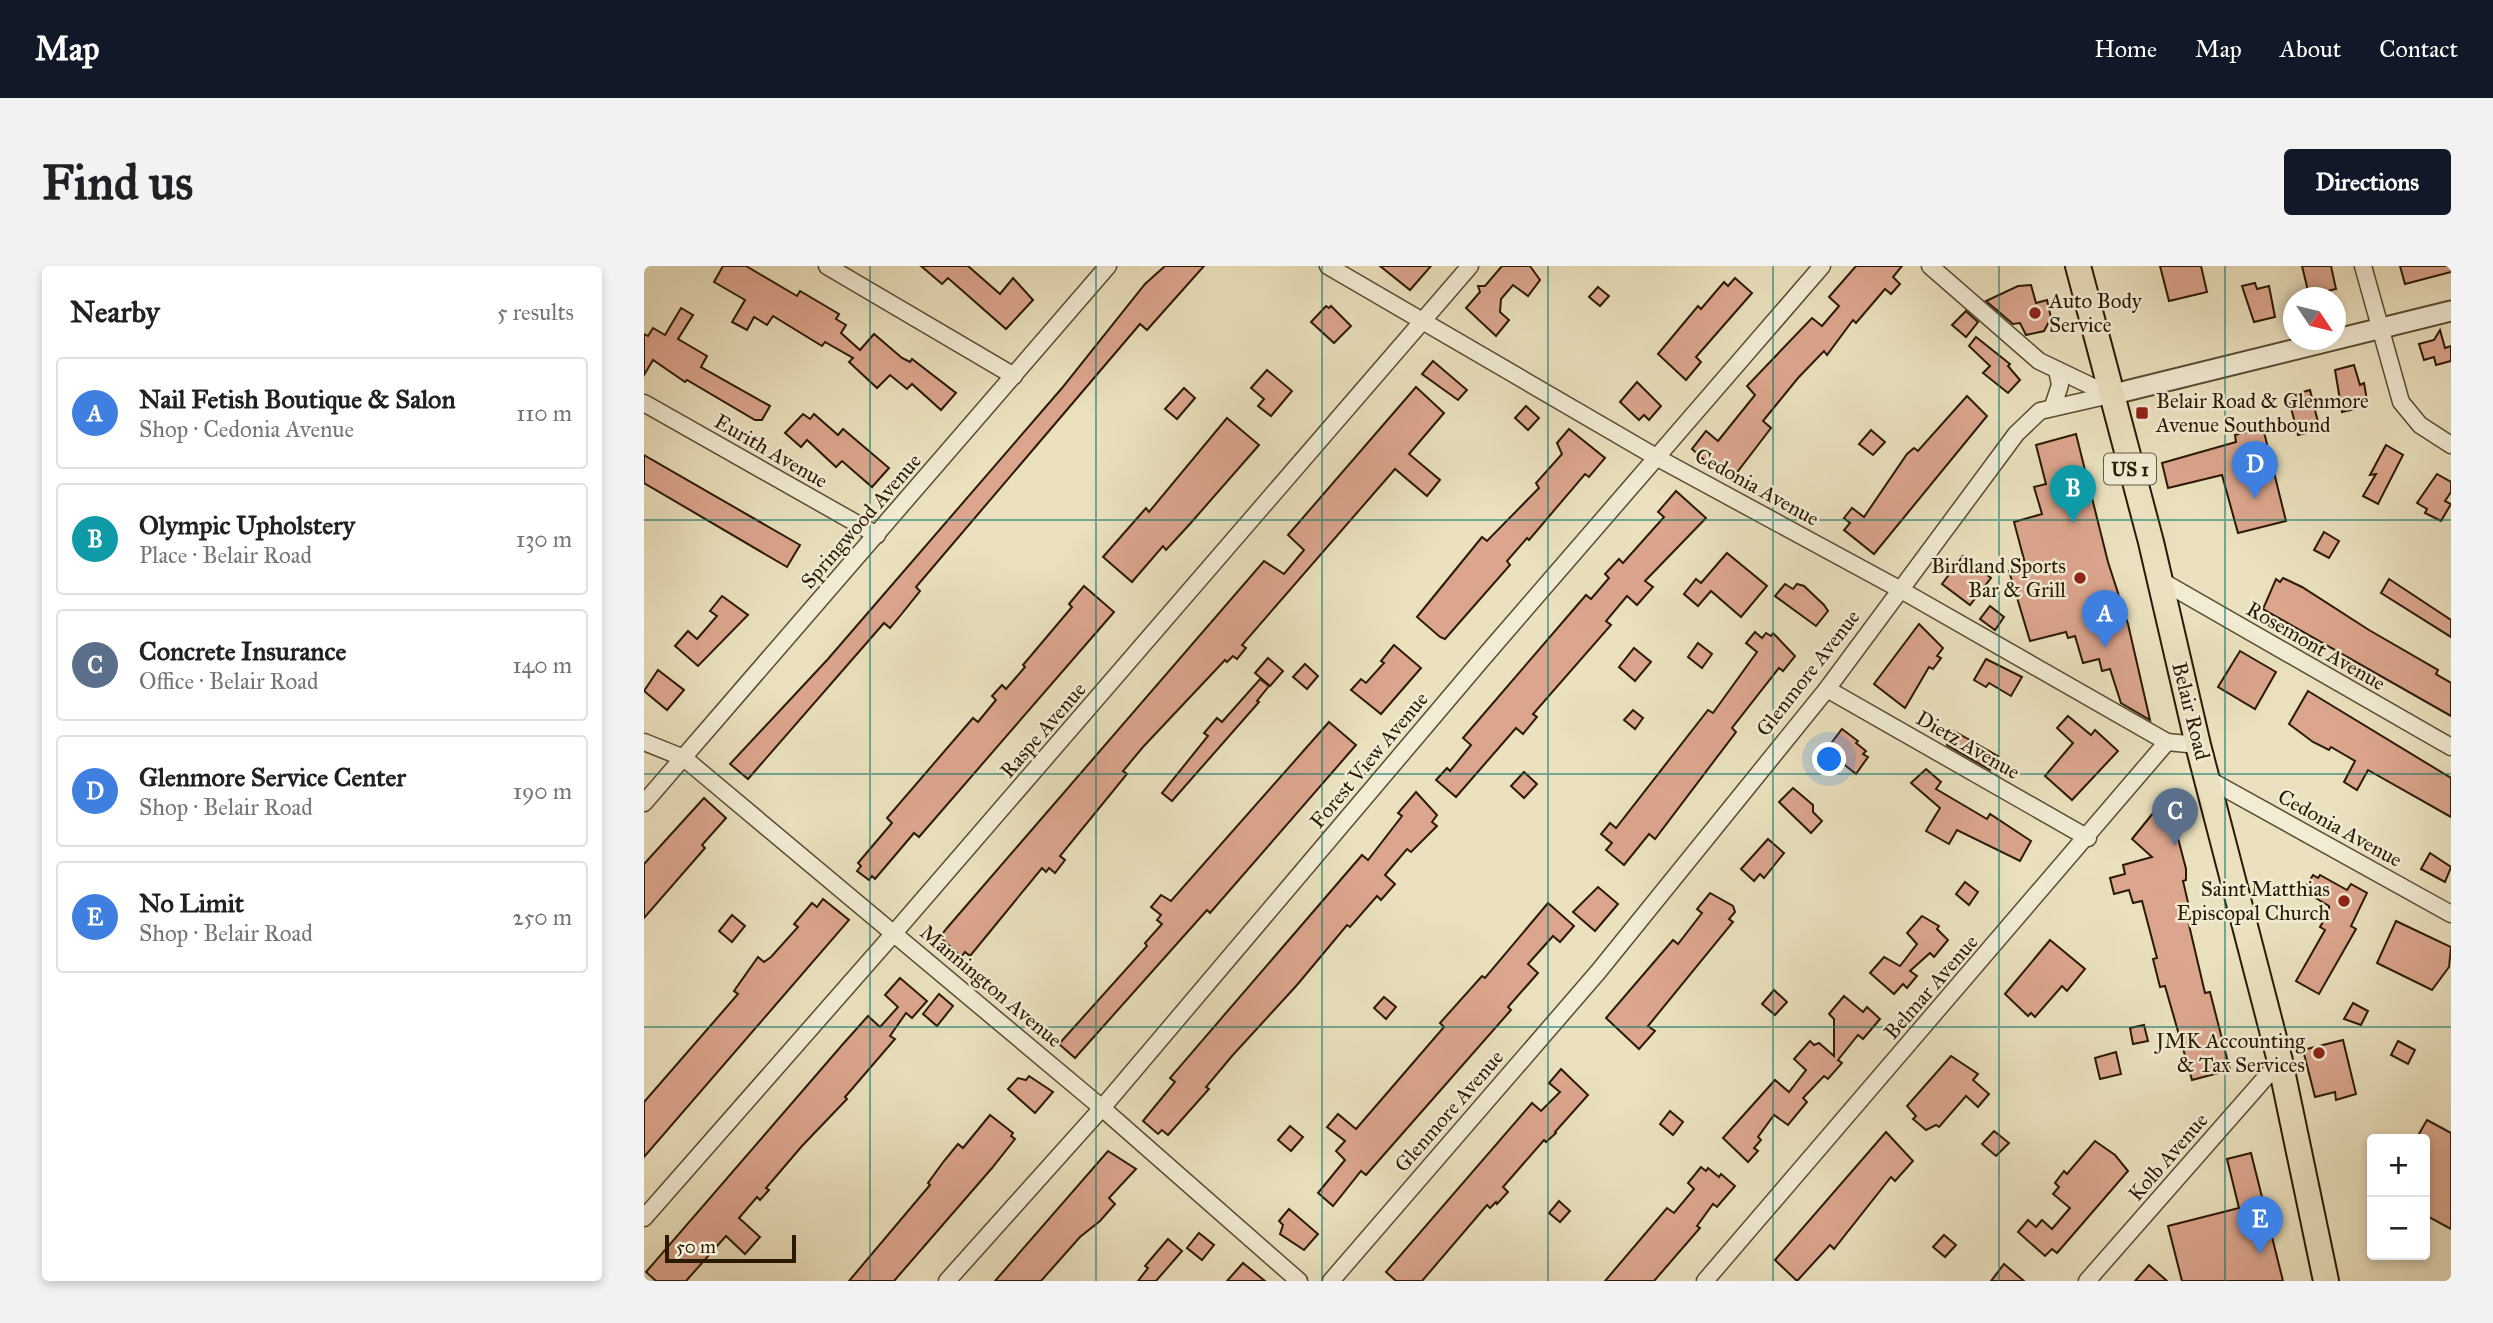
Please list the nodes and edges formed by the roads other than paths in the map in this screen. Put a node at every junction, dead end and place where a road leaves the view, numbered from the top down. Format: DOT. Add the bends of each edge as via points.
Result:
graph roads {
  1 [pos="827,266"];
  2 [pos="1108,266"];
  3 [pos="1328,266"];
  4 [pos="1470,266"];
  5 [pos="1822,266"];
  6 [pos="1930,266"];
  7 [pos="2078,266"];
  8 [pos="2363,266"];
  9 [pos="2451,311"];
  10 [pos="1423,322"];
  11 [pos="2378,330"];
  12 [pos="2057,370"];
  13 [pos="1014,376"];
  14 [pos="2110,395"];
  15 [pos="644,403"];
  16 [pos="2053,406"];
  17 [pos="2451,445"];
  18 [pos="1656,457"];
  19 [pos="877,535"];
  20 [pos="2160,580"];
  21 [pos="1901,590"];
  22 [pos="1827,688"];
  23 [pos="644,742"];
  24 [pos="2167,742"];
  25 [pos="2198,745"];
  26 [pos="2451,747"];
  27 [pos="684,758"];
  28 [pos="2208,779"];
  29 [pos="644,803"];
  30 [pos="2088,838"];
  31 [pos="2451,914"];
  32 [pos="895,932"];
  33 [pos="2280,1061"];
  34 [pos="1102,1108"];
  35 [pos="644,1218"];
  36 [pos="947,1281"];
  37 [pos="1299,1281"];
  38 [pos="1331,1281"];
  39 [pos="1705,1281"];
  40 [pos="2087,1281"];
  41 [pos="2326,1281"];
  1 -- 13 [label="street"];
  2 -- 13 [label="street, Springwood Avenue"];
  3 -- 10 [label="street, Cedonia Avenue"];
  4 -- 10 [label="street, Raspe Avenue"];
  5 -- 18 [label="street, Forest View Avenue"];
  6 -- 12 [label="street" via="1997,327"];
  7 -- 14 [label="main road, Belair Road / US 1"];
  8 -- 11 [label="street"];
  9 -- 11 [label="street, Glenmore Avenue"];
  10 -- 18 [label="street, Cedonia Avenue"];
  10 -- 32 [label="street, Raspe Avenue"];
  11 -- 14 [label="street, Glenmore Avenue"];
  11 -- 17 [label="street" via="2401,402 2420,425"];
  12 -- 14 [label="street"];
  12 -- 16 [label="street" via="2060,385"];
  13 -- 19 [label="street, Springwood Avenue"];
  14 -- 16 [label="street, Glenmore Avenue"];
  14 -- 20 [label="main road, Belair Road / US 1"];
  15 -- 19 [label="street, Eurith Avenue"];
  16 -- 21 [label="street, Glenmore Avenue" via="2029,419 2007,445"];
  18 -- 21 [label="street, Cedonia Avenue"];
  18 -- 34 [label="street, Forest View Avenue"];
  19 -- 27 [label="street, Springwood Avenue"];
  20 -- 25 [label="main road, Belair Road / US 1"];
  20 -- 26 [label="street, Rosemont Avenue"];
  21 -- 22 [label="street, Glenmore Avenue"];
  21 -- 24 [label="street, Cedonia Avenue"];
  22 -- 30 [label="street, Dietz Avenue"];
  22 -- 38 [label="street, Glenmore Avenue" via="1598,972"];
  23 -- 27 [label="street, Mannington Avenue"];
  24 -- 25 [label="street"];
  24 -- 30 [label="street, Belmar Avenue"];
  25 -- 28 [label="main road, Belair Road / US 1"];
  27 -- 29 [label="street, Springwood Avenue"];
  27 -- 32 [label="street, Mannington Avenue"];
  28 -- 31 [label="street, Cedonia Avenue"];
  28 -- 33 [label="main road, Belair Road / US 1"];
  30 -- 39 [label="street, Belmar Avenue"];
  32 -- 34 [label="street, Mannington Avenue"];
  32 -- 35 [label="street, Raspe Avenue"];
  33 -- 40 [label="street, Kolb Avenue"];
  33 -- 41 [label="main road, Belair Road / US 1"];
  34 -- 36 [label="street, Forest View Avenue"];
  34 -- 37 [label="street, Mannington Avenue"];
}
